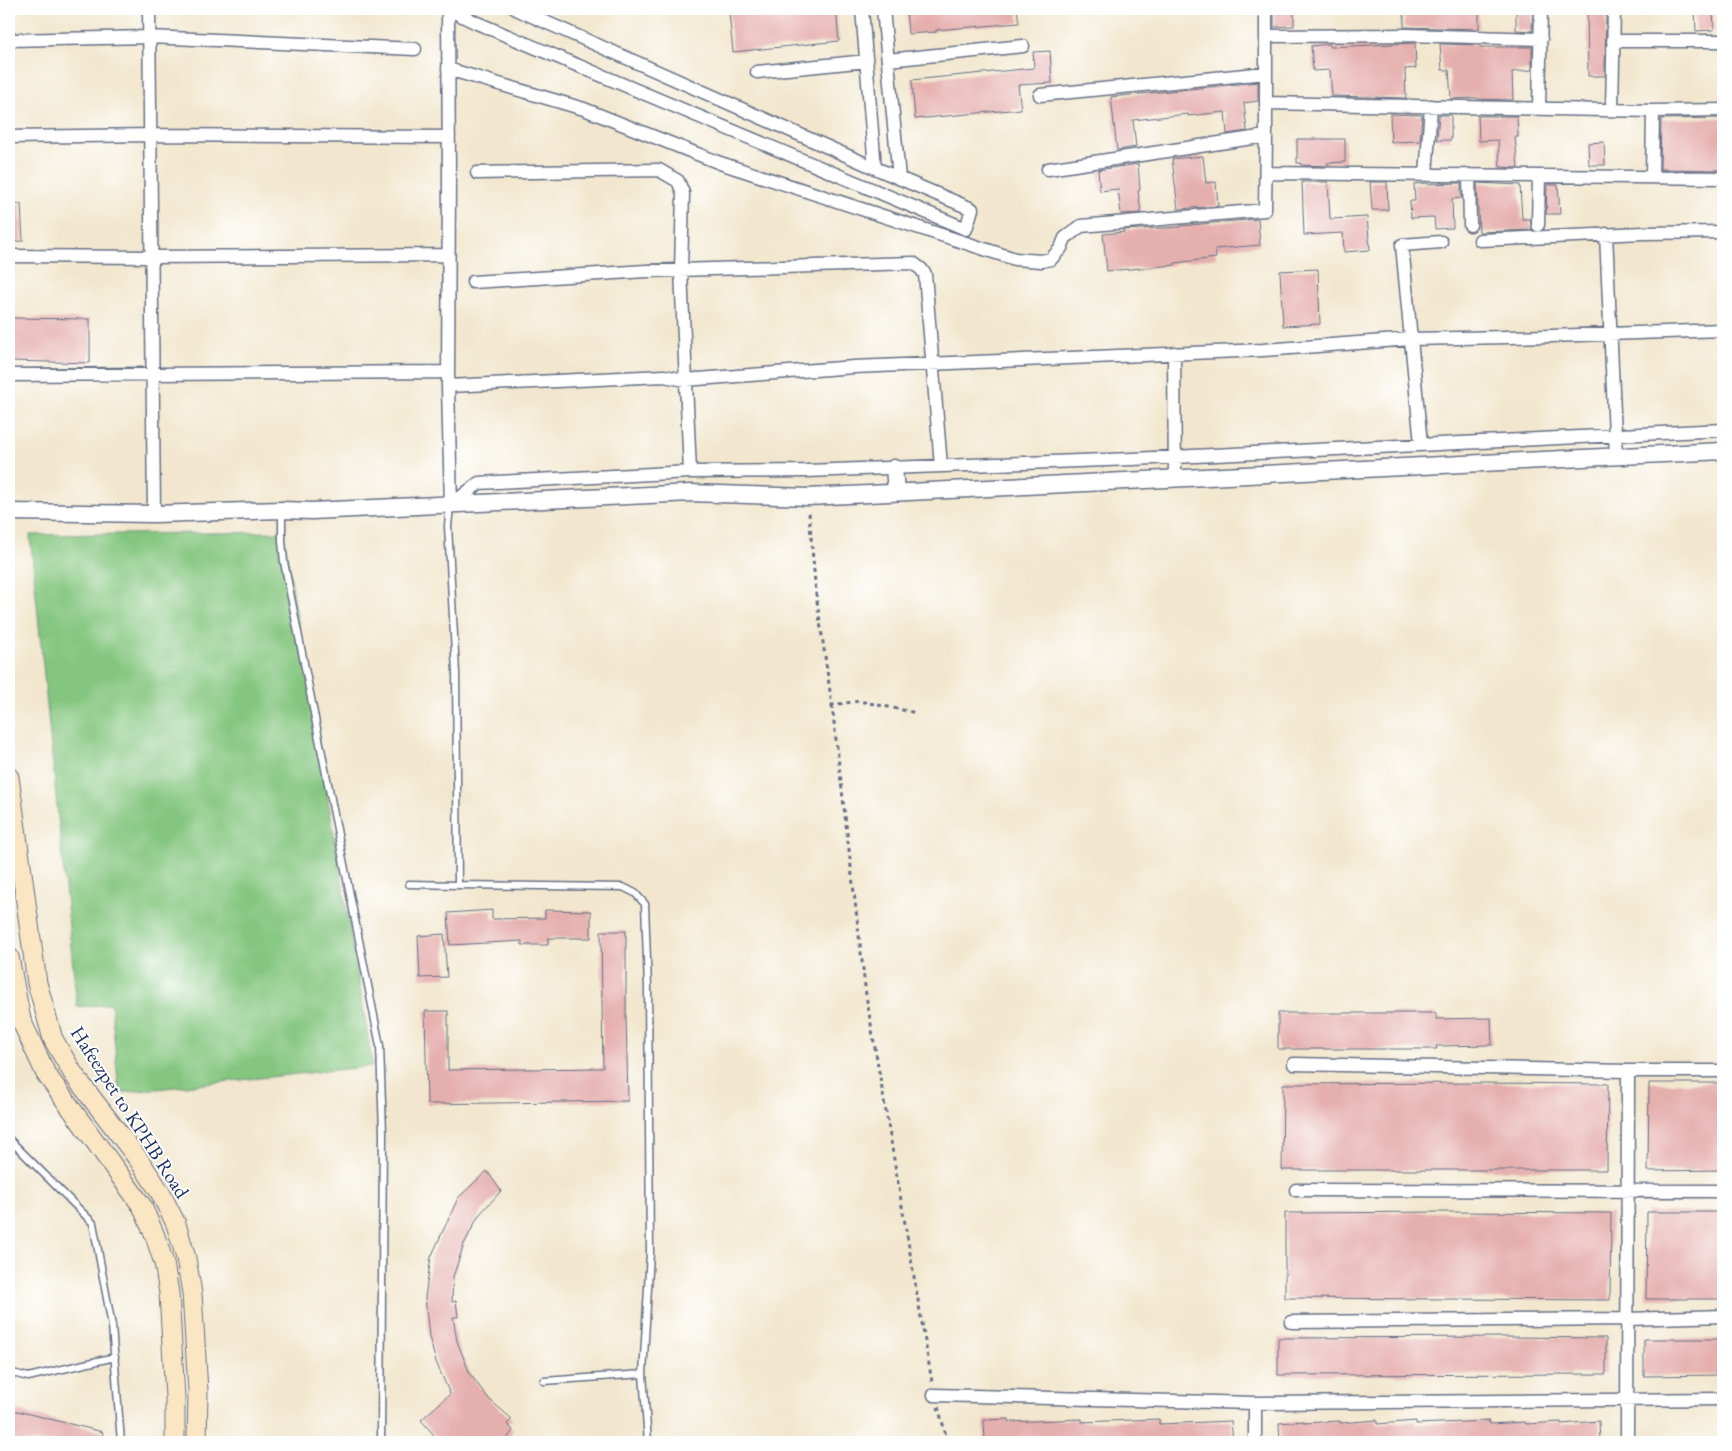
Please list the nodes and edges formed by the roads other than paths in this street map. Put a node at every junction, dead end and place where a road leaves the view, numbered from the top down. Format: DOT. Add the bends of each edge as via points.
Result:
graph roads {
  1 [pos="149,9"];
  2 [pos="448,9"];
  3 [pos="516,9"];
  4 [pos="862,9"];
  5 [pos="883,9"];
  6 [pos="1266,9"];
  7 [pos="1541,9"];
  8 [pos="1614,9"];
  9 [pos="1266,36"];
  10 [pos="149,37"];
  11 [pos="1541,39"];
  12 [pos="9,40"];
  13 [pos="1613,41"];
  14 [pos="1723,41"];
  15 [pos="1023,46"];
  16 [pos="415,49"];
  17 [pos="888,60"];
  18 [pos="867,61"];
  19 [pos="448,68"];
  20 [pos="757,72"];
  21 [pos="1266,73"];
  22 [pos="1040,95"];
  23 [pos="1266,103"];
  24 [pos="1431,106"];
  25 [pos="1539,108"];
  26 [pos="1612,110"];
  27 [pos="1723,110"];
  28 [pos="1653,111"];
  29 [pos="149,135"];
  30 [pos="1266,136"];
  31 [pos="9,137"];
  32 [pos="449,137"];
  33 [pos="875,168"];
  34 [pos="1048,169"];
  35 [pos="477,173"];
  36 [pos="1266,173"];
  37 [pos="1426,175"];
  38 [pos="1469,175"];
  39 [pos="1539,176"];
  40 [pos="1652,177"];
  41 [pos="899,178"];
  42 [pos="1723,178"];
  43 [pos="1470,225"];
  44 [pos="1538,225"];
  45 [pos="1723,232"];
  46 [pos="1606,234"];
  47 [pos="1480,240"];
  48 [pos="1441,242"];
  49 [pos="448,255"];
  50 [pos="9,256"];
  51 [pos="150,257"];
  52 [pos="681,271"];
  53 [pos="474,282"];
  54 [pos="1723,330"];
  55 [pos="1611,333"];
  56 [pos="1411,339"];
  57 [pos="1174,353"];
  58 [pos="932,364"];
  59 [pos="448,372"];
  60 [pos="152,374"];
  61 [pos="9,375"];
  62 [pos="685,380"];
  63 [pos="448,386"];
  64 [pos="1723,430"];
  65 [pos="1615,436"];
  66 [pos="1420,444"];
  67 [pos="1723,451"];
  68 [pos="1175,456"];
  69 [pos="1616,457"];
  70 [pos="941,466"];
  71 [pos="894,468"];
  72 [pos="690,472"];
  73 [pos="1174,478"];
  74 [pos="896,492"];
  75 [pos="451,505"];
  76 [pos="282,510"];
  77 [pos="9,512"];
  78 [pos="154,514"];
  79 [pos="9,777"];
  80 [pos="408,884"];
  81 [pos="458,885"];
  82 [pos="9,957"];
  83 [pos="1294,1064"];
  84 [pos="1628,1071"];
  85 [pos="1723,1071"];
  86 [pos="9,1139"];
  87 [pos="1296,1190"];
  88 [pos="1627,1191"];
  89 [pos="1723,1191"];
  90 [pos="1723,1316"];
  91 [pos="1627,1319"];
  92 [pos="1291,1322"];
  93 [pos="114,1357"];
  94 [pos="9,1372"];
  95 [pos="643,1374"];
  96 [pos="544,1381"];
  97 [pos="934,1395"];
  98 [pos="1627,1400"];
  99 [pos="1723,1400"];
  100 [pos="1256,1403"];
  101 [pos="121,1442"];
  102 [pos="175,1442"];
  103 [pos="197,1442"];
  104 [pos="380,1442"];
  105 [pos="648,1442"];
  106 [pos="1255,1442"];
  107 [pos="1626,1442"];
  1 -- 10 [label="street"];
  2 -- 19 [label="street"];
  2 -- 41 [label="street" via="966,229 972,209"];
  3 -- 33 [label="street"];
  4 -- 18 [label="street"];
  5 -- 17 [label="street"];
  6 -- 9 [label="street"];
  7 -- 11 [label="street"];
  8 -- 13 [label="street"];
  9 -- 11 [label="street" via="1407,35"];
  9 -- 21 [label="street"];
  10 -- 12 [label="street"];
  10 -- 16 [label="street"];
  10 -- 29 [label="street"];
  11 -- 25 [label="street"];
  13 -- 14 [label="street"];
  13 -- 26 [label="street"];
  15 -- 17 [label="street"];
  17 -- 41 [label="street"];
  18 -- 20 [label="street"];
  18 -- 33 [label="street"];
  19 -- 32 [label="street"];
  19 -- 36 [label="street" via="584,109 720,163 1016,259 1051,260 1065,238 1081,226 1265,210"];
  21 -- 22 [label="street"];
  21 -- 23 [label="street"];
  23 -- 24 [label="street"];
  23 -- 30 [label="street"];
  24 -- 25 [label="street"];
  24 -- 37 [label="street"];
  25 -- 26 [label="street"];
  26 -- 28 [label="street"];
  27 -- 28 [label="street"];
  28 -- 40 [label="street"];
  29 -- 31 [label="street"];
  29 -- 32 [label="street"];
  29 -- 51 [label="street"];
  30 -- 34 [label="street"];
  30 -- 36 [label="street"];
  32 -- 49 [label="street"];
  33 -- 41 [label="street"];
  35 -- 52 [label="street" via="659,170 678,181 683,193"];
  36 -- 37 [label="street"];
  37 -- 38 [label="street"];
  38 -- 39 [label="street"];
  38 -- 43 [label="street"];
  39 -- 40 [label="street"];
  39 -- 44 [label="street"];
  40 -- 42 [label="street"];
  45 -- 46 [label="street"];
  46 -- 47 [label="street"];
  46 -- 55 [label="street"];
  48 -- 56 [label="street" via="1402,245"];
  49 -- 51 [label="street"];
  49 -- 59 [label="street"];
  50 -- 51 [label="street"];
  51 -- 60 [label="street"];
  52 -- 53 [label="street"];
  52 -- 58 [label="street" via="913,263 925,274"];
  52 -- 62 [label="street"];
  54 -- 55 [label="street"];
  55 -- 56 [label="street"];
  55 -- 65 [label="street"];
  56 -- 57 [label="street"];
  56 -- 66 [label="street"];
  57 -- 58 [label="street"];
  57 -- 68 [label="street"];
  58 -- 62 [label="street"];
  58 -- 70 [label="street"];
  59 -- 60 [label="street"];
  59 -- 63 [label="street"];
  60 -- 61 [label="street"];
  60 -- 78 [label="street"];
  62 -- 63 [label="street" via="664,376"];
  62 -- 72 [label="street"];
  63 -- 75 [label="street"];
  64 -- 65 [label="street"];
  65 -- 66 [label="street"];
  65 -- 69 [label="street"];
  66 -- 68 [label="street"];
  67 -- 69 [label="street"];
  68 -- 70 [label="street"];
  68 -- 73 [label="street"];
  69 -- 73 [label="street"];
  70 -- 71 [label="street"];
  71 -- 72 [label="street"];
  71 -- 74 [label="street"];
  72 -- 75 [label="street" via="479,483"];
  73 -- 74 [label="street"];
  74 -- 75 [label="street" via="808,497 691,493"];
  75 -- 76 [label="street"];
  75 -- 81 [label="lane" via="448,526 456,672"];
  76 -- 78 [label="street"];
  76 -- 104 [label="lane" via="284,562 380,1046 383,1134"];
  77 -- 78 [label="street"];
  79 -- 103 [label="main road, Hafeezpet to KPHB Road" via="37,984 53,1039 74,1075 160,1192 176,1224 186,1258 192,1294 198,1391"];
  80 -- 81 [label="lane"];
  81 -- 95 [label="lane" via="623,887 635,893 645,904 650,1253"];
  82 -- 102 [label="main road" via="22,1020 46,1074 142,1206 155,1236 169,1294"];
  83 -- 84 [label="street"];
  84 -- 85 [label="street"];
  84 -- 88 [label="street"];
  86 -- 93 [label="lane" via="94,1223 112,1326"];
  87 -- 88 [label="street"];
  88 -- 89 [label="street"];
  88 -- 91 [label="street"];
  90 -- 91 [label="street"];
  91 -- 92 [label="street"];
  91 -- 98 [label="street"];
  93 -- 94 [label="lane" via="28,1377"];
  93 -- 101 [label="lane"];
  95 -- 96 [label="lane"];
  95 -- 105 [label="lane"];
  97 -- 100 [label="street"];
  98 -- 99 [label="street"];
  98 -- 100 [label="street"];
  98 -- 107 [label="street"];
  100 -- 106 [label="street"];
}
